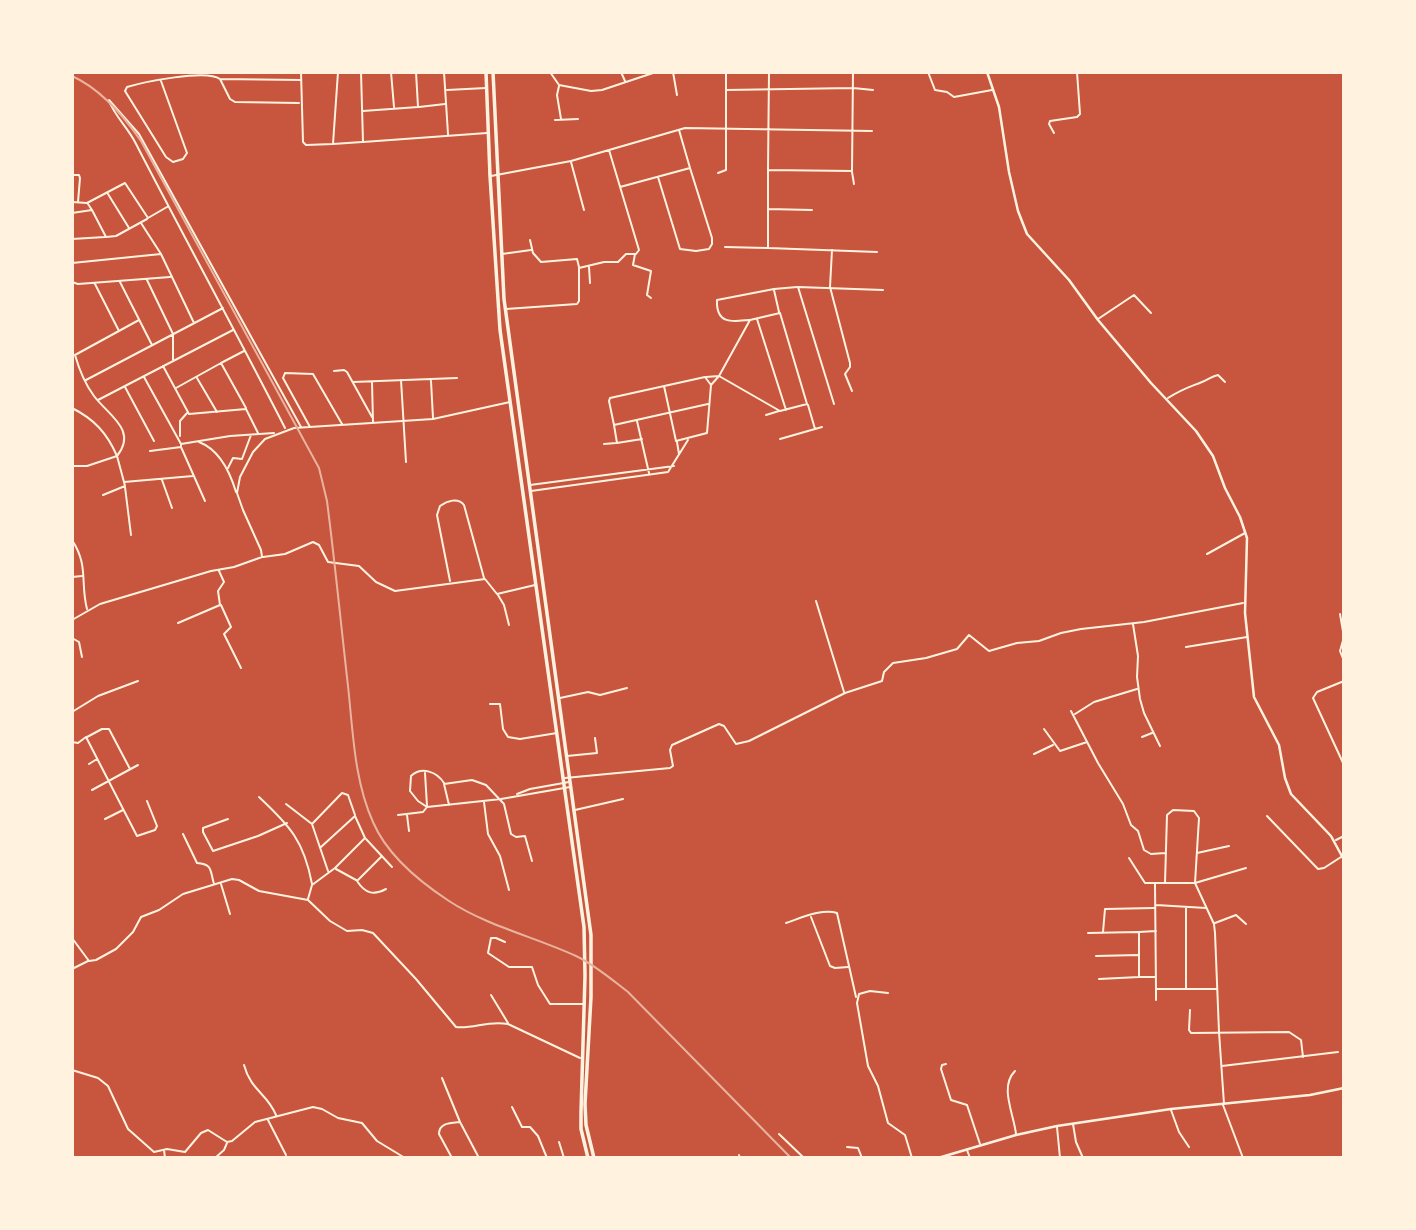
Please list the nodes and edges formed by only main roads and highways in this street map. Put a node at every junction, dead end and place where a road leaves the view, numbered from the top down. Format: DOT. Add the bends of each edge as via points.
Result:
graph roads {
  1 [pos="486,72"];
  2 [pos="493,72"];
  3 [pos="489,155"];
  4 [pos="497,155"];
  5 [pos="544,591"];
  6 [pos="537,593"];
  7 [pos="557,705"];
  8 [pos="567,781"];
  9 [pos="579,871"];
  10 [pos="584,997"];
  11 [pos="591,998"];
  12 [pos="588,1158"];
  13 [pos="594,1158"];
  1 -- 3 [label="highway"];
  2 -- 4 [label="highway"];
  3 -- 4 [label="highway"];
  3 -- 6 [label="highway" via="498,303"];
  4 -- 5 [label="highway" via="506,309"];
  5 -- 6 [label="highway"];
  5 -- 7 [label="highway"];
  6 -- 7 [label="highway"];
  7 -- 8 [label="highway"];
  7 -- 8 [label="highway"];
  8 -- 9 [label="highway"];
  8 -- 9 [label="highway" via="564,788"];
  9 -- 10 [label="highway"];
  9 -- 11 [label="highway" via="592,952"];
  10 -- 11 [label="highway"];
  10 -- 12 [label="highway" via="582,1129"];
  11 -- 13 [label="highway" via="585,1104"];
}
